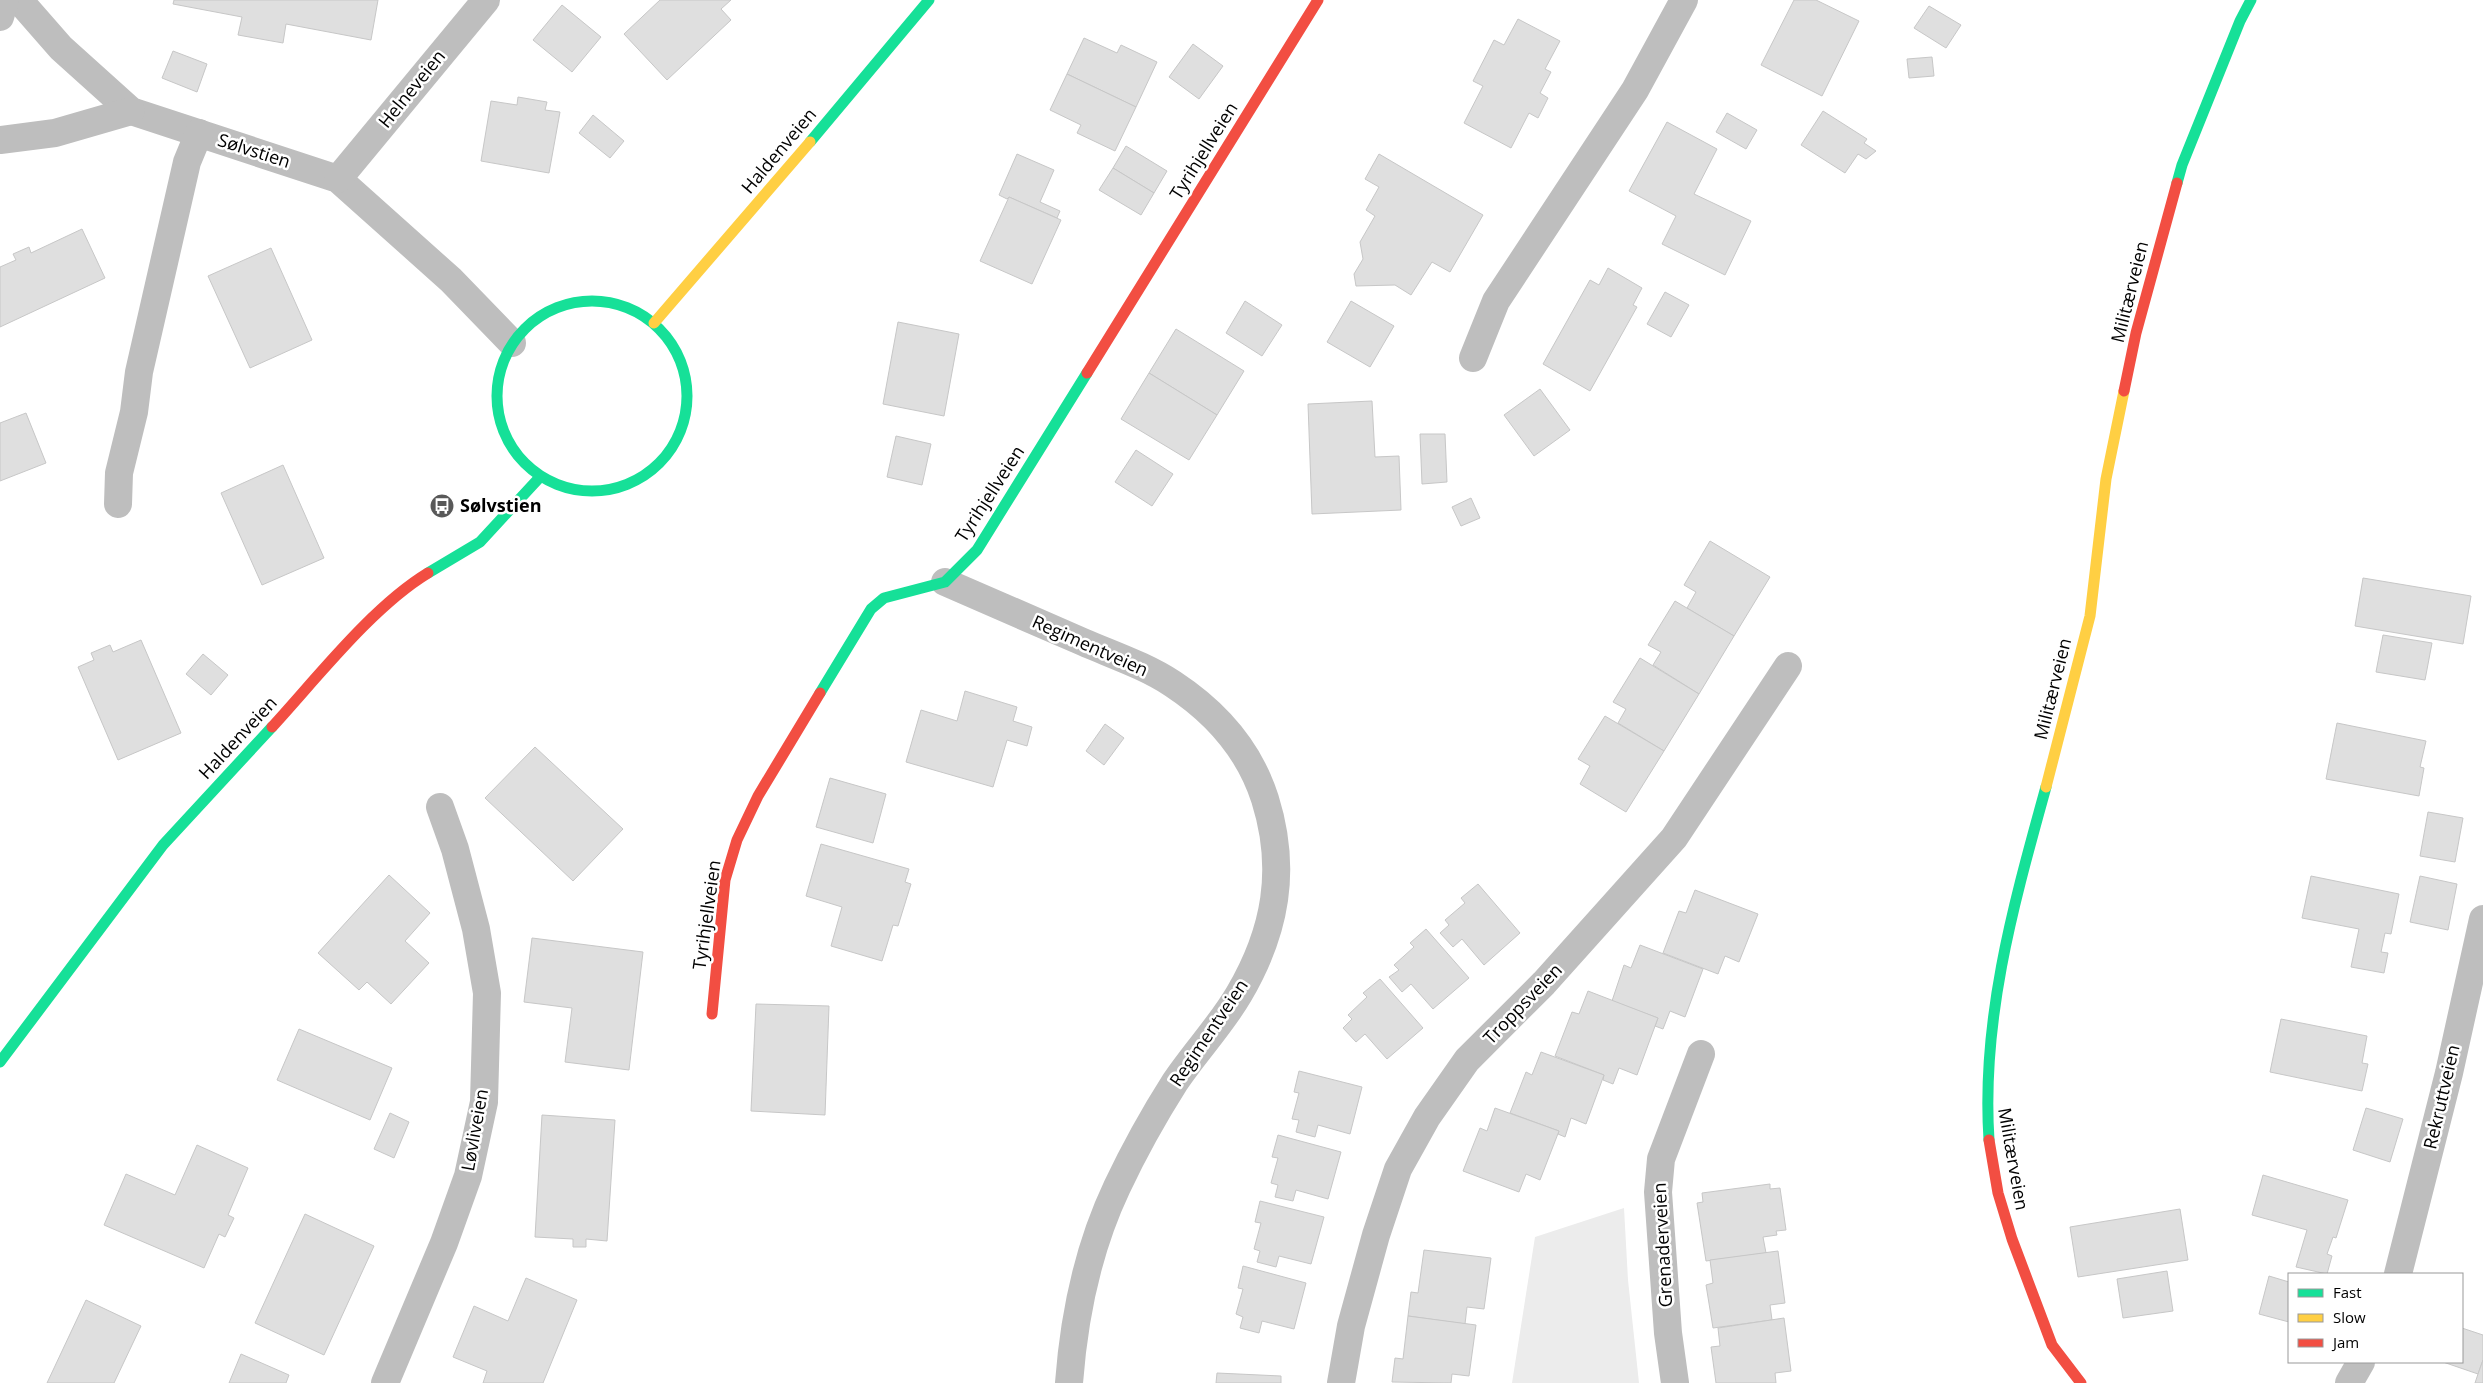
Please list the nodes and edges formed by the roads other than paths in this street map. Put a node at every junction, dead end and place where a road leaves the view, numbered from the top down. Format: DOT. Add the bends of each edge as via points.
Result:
graph roads {
  1 [pos="5,0"];
  2 [pos="19,0"];
  3 [pos="486,0"];
  4 [pos="930,0"];
  5 [pos="1318,0"];
  6 [pos="1684,0"];
  7 [pos="2251,0"];
  8 [pos="0,17"];
  9 [pos="131,111"];
  10 [pos="199,133"];
  11 [pos="0,140"];
  12 [pos="338,179"];
  13 [pos="654,323"];
  14 [pos="512,343"];
  15 [pos="1473,358"];
  16 [pos="540,477"];
  17 [pos="118,504"];
  18 [pos="945,582"];
  19 [pos="1788,666"];
  20 [pos="440,807"];
  21 [pos="2483,919"];
  22 [pos="712,1014"];
  23 [pos="1701,1054"];
  24 [pos="0,1062"];
  25 [pos="2398,1273"];
  26 [pos="2360,1363"];
  27 [pos="385,1383"];
  28 [pos="1069,1383"];
  29 [pos="1341,1383"];
  30 [pos="1675,1383"];
  31 [pos="2080,1383"];
  32 [pos="2349,1383"];
  1 -- 8 [label="street"];
  2 -- 9 [label="street, Sølvstien" via="61,48"];
  3 -- 12 [label="street, Helneveien"];
  4 -- 13 [label="street, Haldenveien"];
  5 -- 18 [label="street, Tyrihjellveien" via="976,550"];
  6 -- 15 [label="street" via="1635,90 1496,301"];
  7 -- 31 [label="street, Militærveien" via="2182,165 2136,333 2106,479 2090,616 2009,922 1993,1010 1986,1096 1998,1193 2052,1345"];
  9 -- 10 [label="street, Sølvstien"];
  9 -- 11 [label="street" via="55,133"];
  10 -- 12 [label="street, Sølvstien"];
  10 -- 17 [label="street, Sølvstien" via="187,162 139,372 134,412 119,473"];
  12 -- 14 [label="street, Sølvstien" via="450,280"];
  13 -- 14 [label="street" via="626,306 595,300 563,304 534,319"];
  13 -- 16 [label="street" via="675,348 687,380 687,413 675,444 654,470 618,489 578,492"];
  14 -- 16 [label="street" via="498,378 498,416 513,451"];
  16 -- 24 [label="street, Haldenveien" via="480,542 404,588 170,838"];
  18 -- 22 [label="street, Tyrihjellveien" via="884,598 871,609 758,796 737,840 725,880"];
  18 -- 28 [label="street, Regimentveien" via="1128,661 1172,684 1207,710 1238,742 1258,779 1274,828 1277,871 1274,909 1259,954 1239,995 1175,1082 1117,1186 1096,1236 1080,1301"];
  19 -- 29 [label="street, Troppsveien" via="1674,838 1544,983 1467,1060 1427,1117 1398,1169 1376,1235 1350,1326"];
  20 -- 27 [label="street, Løvliveien" via="476,929 487,993 484,1102 468,1176 444,1243"];
  21 -- 25 [label="street, Rekruttveien" via="2449,1073"];
  23 -- 30 [label="street, Grenaderveien" via="1661,1159 1658,1192 1668,1333"];
  26 -- 32 [label="street"];
}
